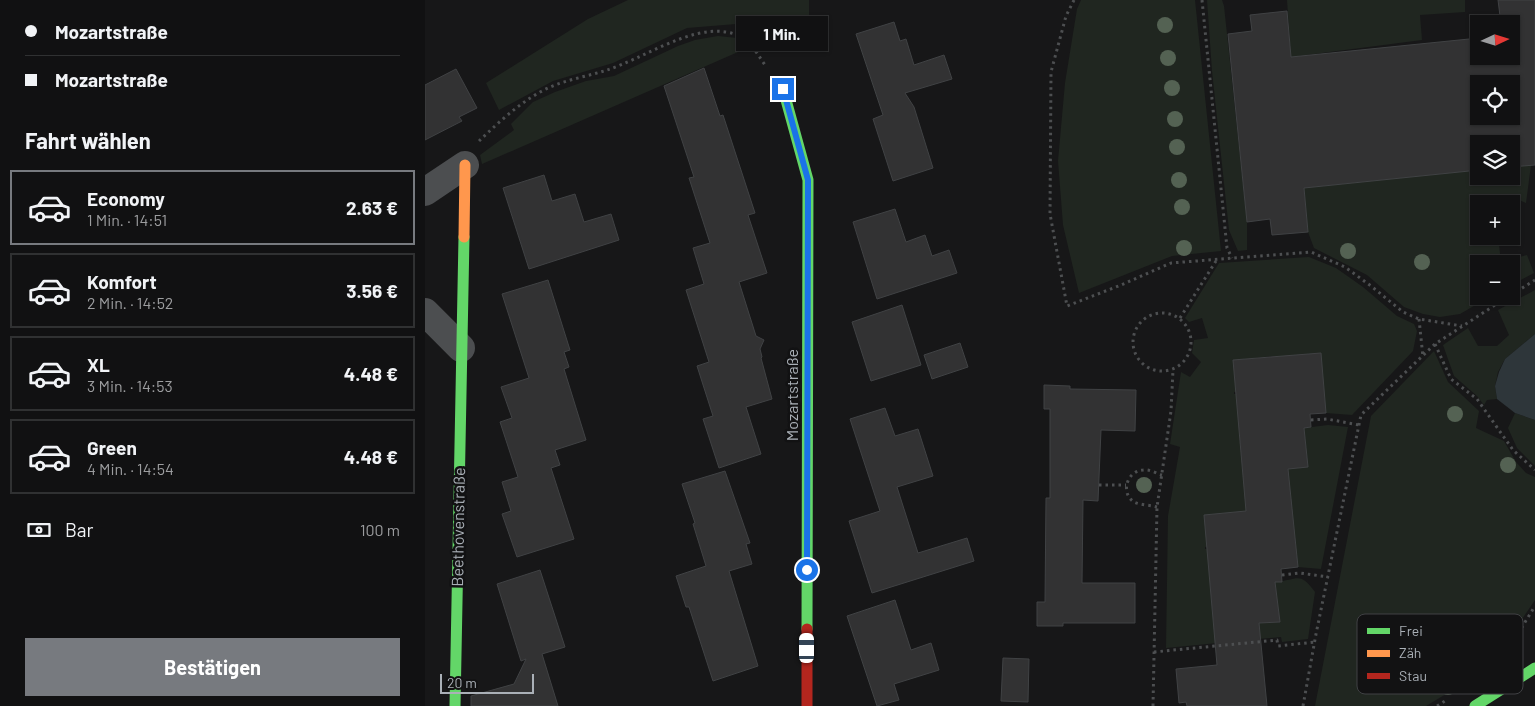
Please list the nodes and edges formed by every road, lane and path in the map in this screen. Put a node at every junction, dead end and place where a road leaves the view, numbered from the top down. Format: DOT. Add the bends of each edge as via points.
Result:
graph roads {
  1 [pos="1074,0"];
  2 [pos="1203,0"];
  3 [pos="783,89"];
  4 [pos="465,165"];
  5 [pos="425,192"];
  6 [pos="1232,258"];
  7 [pos="1217,260"];
  8 [pos="1535,280"];
  9 [pos="1520,289"];
  10 [pos="1495,305"];
  11 [pos="425,312"];
  12 [pos="1180,318"];
  13 [pos="1419,319"];
  14 [pos="1462,326"];
  15 [pos="1435,344"];
  16 [pos="461,348"];
  17 [pos="1423,357"];
  18 [pos="1173,370"];
  19 [pos="1311,420"];
  20 [pos="1359,425"];
  21 [pos="1535,470"];
  22 [pos="1162,475"];
  23 [pos="1099,485"];
  24 [pos="1126,485"];
  25 [pos="1157,506"];
  26 [pos="1282,575"];
  27 [pos="1328,577"];
  28 [pos="1315,642"];
  29 [pos="1154,652"];
  30 [pos="1535,668"];
  31 [pos="1523,676"];
  32 [pos="1494,694"];
  33 [pos="455,706"];
  34 [pos="807,706"];
  35 [pos="1153,706"];
  36 [pos="1303,706"];
  37 [pos="1475,706"];
  1 -- 7 [label="path" via="1066,16 1051,72 1050,214 1067,306 1171,263"];
  2 -- 6 [label="path" via="1227,248"];
  3 -- 4 [label="path" via="747,39 727,32 706,32 668,44 608,70 542,91 505,116 475,145"];
  3 -- 34 [label="street, Mozartstraße" via="808,180"];
  4 -- 5 [label="street"];
  4 -- 16 [label="street, Beethovenstraße"];
  6 -- 7 [label="path"];
  6 -- 13 [label="path" via="1311,252 1345,268 1403,312"];
  7 -- 12 [label="path"];
  8 -- 9 [label="path"];
  10 -- 14 [label="path"];
  11 -- 16 [label="street"];
  12 -- 18 [label="path" via="1191,335 1192,346 1183,364"];
  12 -- 18 [label="path" via="1159,313 1149,316 1134,332 1135,355 1141,364 1163,372"];
  13 -- 14 [label="path"];
  13 -- 17 [label="path"];
  14 -- 15 [label="path"];
  15 -- 17 [label="path"];
  15 -- 21 [label="path" via="1451,379 1477,398 1513,450"];
  16 -- 33 [label="street, Beethovenstraße"];
  17 -- 20 [label="path" via="1361,415"];
  18 -- 22 [label="path"];
  19 -- 20 [label="path" via="1327,419"];
  20 -- 27 [label="path"];
  22 -- 24 [label="path" via="1141,470 1131,475"];
  22 -- 25 [label="path"];
  23 -- 24 [label="path"];
  24 -- 25 [label="path" via="1128,495 1136,503"];
  25 -- 29 [label="path"];
  26 -- 27 [label="path" via="1300,573"];
  27 -- 28 [label="path"];
  28 -- 29 [label="path" via="1278,646 1277,640"];
  28 -- 36 [label="path"];
  29 -- 35 [label="path"];
  30 -- 31 [label="street"];
  32 -- 37 [label="street"];
}
